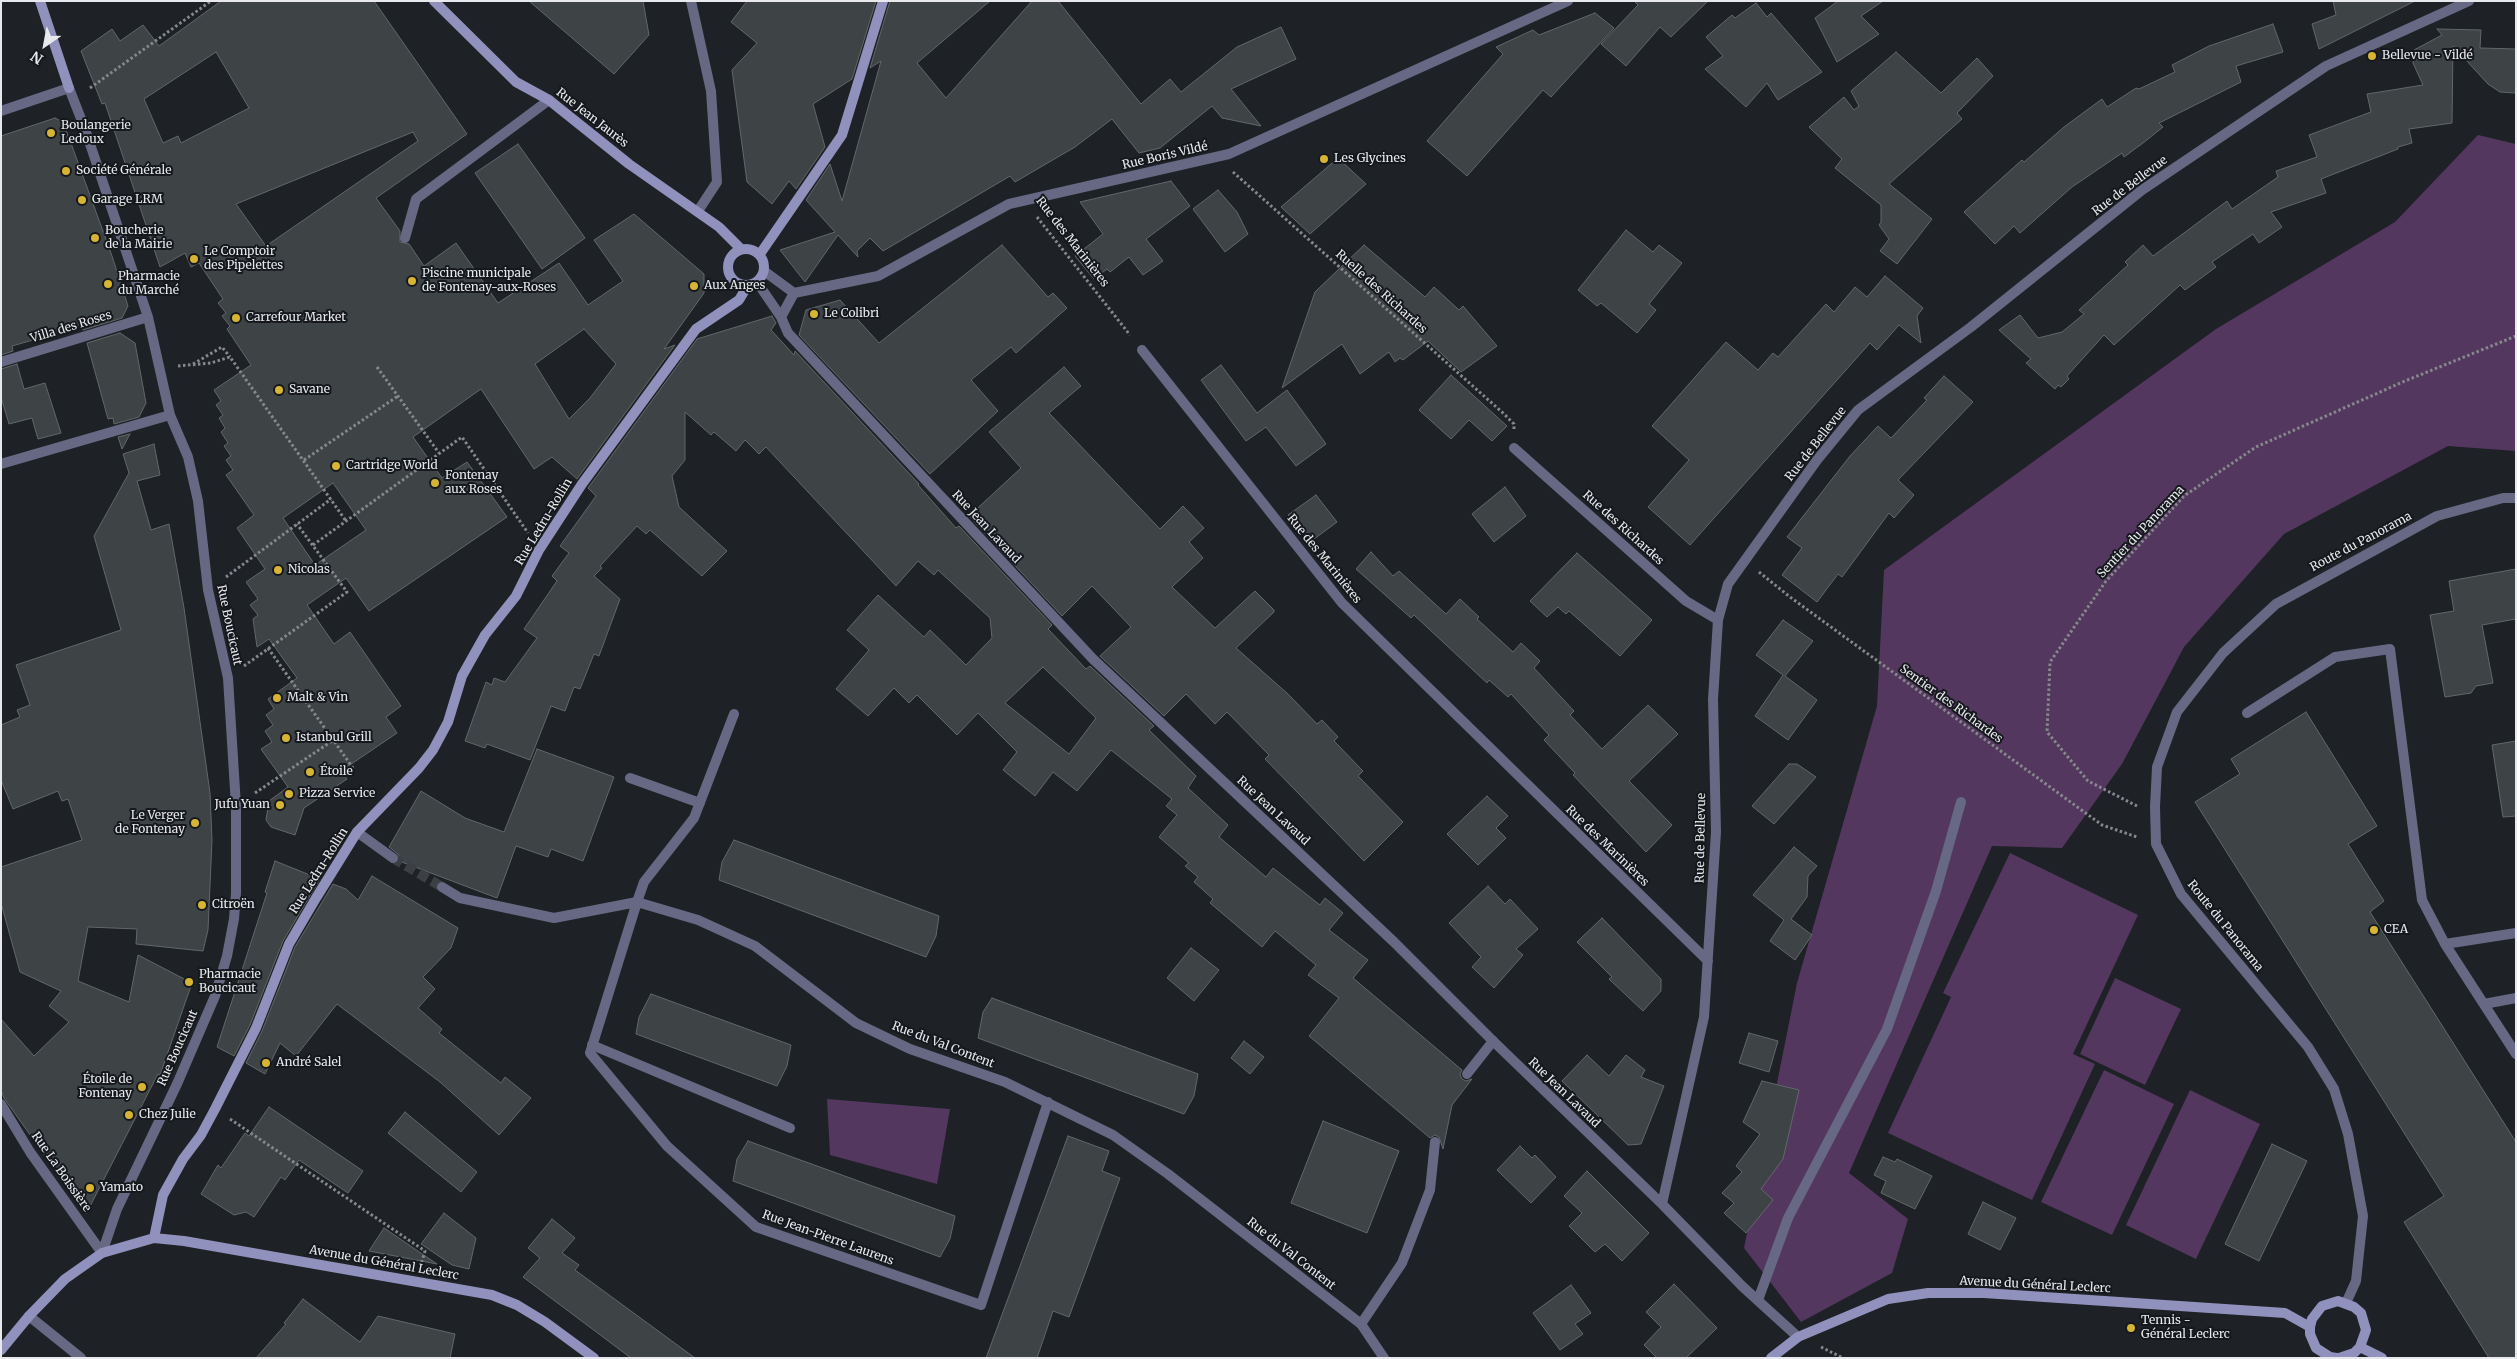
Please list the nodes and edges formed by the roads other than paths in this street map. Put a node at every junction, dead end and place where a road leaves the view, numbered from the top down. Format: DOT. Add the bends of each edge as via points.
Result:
graph roads {
  1 [pos="40,1"];
  2 [pos="434,1"];
  3 [pos="691,1"];
  4 [pos="883,1"];
  5 [pos="1568,1"];
  6 [pos="2468,1"];
  7 [pos="69,88"];
  8 [pos="549,100"];
  9 [pos="1,111"];
  10 [pos="698,212"];
  11 [pos="405,238"];
  12 [pos="741,249"];
  13 [pos="760,254"];
  14 [pos="764,271"];
  15 [pos="752,283"];
  16 [pos="794,293"];
  17 [pos="148,317"];
  18 [pos="781,318"];
  19 [pos="1142,350"];
  20 [pos="1,362"];
  21 [pos="170,415"];
  22 [pos="1514,448"];
  23 [pos="1,464"];
  24 [pos="2516,498"];
  25 [pos="1718,620"];
  26 [pos="2247,713"];
  27 [pos="734,714"];
  28 [pos="630,778"];
  29 [pos="1961,802"];
  30 [pos="700,803"];
  31 [pos="357,832"];
  32 [pos="394,858"];
  33 [pos="442,888"];
  34 [pos="637,902"];
  35 [pos="2516,933"];
  36 [pos="2446,944"];
  37 [pos="1708,961"];
  38 [pos="2516,998"];
  39 [pos="2484,1004"];
  40 [pos="1493,1042"];
  41 [pos="592,1045"];
  42 [pos="2516,1054"];
  43 [pos="1467,1074"];
  44 [pos="1048,1102"];
  45 [pos="1,1104"];
  46 [pos="790,1128"];
  47 [pos="1435,1142"];
  48 [pos="1662,1204"];
  49 [pos="154,1238"];
  50 [pos="102,1253"];
  51 [pos="1758,1300"];
  52 [pos="2346,1303"];
  53 [pos="29,1316"];
  54 [pos="1361,1324"];
  55 [pos="2310,1327"];
  56 [pos="1798,1337"];
  57 [pos="2360,1347"];
  58 [pos="1,1350"];
  59 [pos="2322,1355"];
  60 [pos="81,1358"];
  61 [pos="594,1358"];
  62 [pos="1384,1358"];
  63 [pos="1771,1358"];
  64 [pos="2338,1358"];
  65 [pos="2382,1358"];
  1 -- 7 [label="street, Rue Boucicaut"];
  2 -- 8 [label="street, Rue Jean Jaurès" via="516,82"];
  3 -- 10 [label="street" via="711,91 716,182"];
  4 -- 13 [label="street" via="842,135"];
  5 -- 16 [label="street, Rue Boris Vildé" via="1229,154 1009,204 878,276"];
  6 -- 25 [label="street, Rue de Bellevue" via="2326,66 2142,190 1971,326 1858,410 1817,460 1728,584"];
  7 -- 9 [label="street"];
  7 -- 17 [label="street, Rue Boucicaut"];
  8 -- 10 [label="street, Rue Jean Jaurès" via="629,164"];
  8 -- 11 [label="street" via="416,199"];
  10 -- 12 [label="street, Rue Jean Jaurès"];
  12 -- 13 [label="street"];
  12 -- 15 [label="street" via="731,256 729,273 736,282"];
  13 -- 14 [label="street"];
  14 -- 15 [label="street"];
  14 -- 16 [label="street"];
  15 -- 18 [label="street, Rue Jean Lavaud"];
  15 -- 31 [label="street, Rue Ledru-Rollin" via="739,300 696,329 582,484 539,550 516,596 486,635 462,676 448,722 433,750"];
  16 -- 18 [label="street"];
  17 -- 20 [label="street, Villa des Roses"];
  17 -- 21 [label="street, Rue Boucicaut"];
  18 -- 40 [label="street, Rue Jean Lavaud" via="788,333 1093,659 1394,942"];
  19 -- 37 [label="street, Rue des Marinières" via="1342,603"];
  21 -- 23 [label="street"];
  21 -- 50 [label="street, Rue Boucicaut" via="188,457 198,501 208,590 228,678 236,806 234,919 215,996 117,1209"];
  22 -- 25 [label="street, Rue des Richardes" via="1686,601"];
  24 -- 52 [label="street, Route du Panorama" via="2503,498 2437,516 2276,604 2223,653 2177,712 2157,767 2156,844 2181,894 2308,1047 2334,1089 2348,1134 2363,1216 2356,1281"];
  25 -- 37 [label="street, Rue de Bellevue" via="1713,699 1716,832"];
  26 -- 36 [label="street" via="2335,657 2390,649 2422,900"];
  27 -- 30 [label="street"];
  28 -- 30 [label="street"];
  29 -- 51 [label="street" via="1936,891 1887,1029 1788,1218"];
  30 -- 34 [label="street" via="694,818 644,882"];
  31 -- 32 [label="street"];
  31 -- 49 [label="street, Rue Ledru-Rollin" via="289,944 256,1028 201,1135 163,1195"];
  33 -- 34 [label="street, Rue du Val Content" via="460,898 554,918"];
  34 -- 41 [label="street"];
  34 -- 44 [label="street, Rue du Val Content" via="698,920 755,946 856,1023 910,1049 1005,1082"];
  35 -- 36 [label="street"];
  36 -- 39 [label="street"];
  37 -- 48 [label="street, Rue de Bellevue" via="1704,1017"];
  38 -- 39 [label="street"];
  39 -- 42 [label="street"];
  40 -- 43 [label="street"];
  40 -- 48 [label="street, Rue Jean Lavaud"];
  41 -- 44 [label="street, Rue Jean-Pierre Laurens" via="590,1052 667,1146 756,1227 981,1305"];
  41 -- 46 [label="street"];
  44 -- 54 [label="street, Rue du Val Content" via="1113,1136 1168,1174"];
  45 -- 50 [label="street, Rue La Boissière" via="30,1152"];
  47 -- 54 [label="street" via="1430,1190 1402,1263"];
  48 -- 51 [label="street, Rue Jean Lavaud"];
  49 -- 50 [label="street"];
  49 -- 61 [label="street, Avenue du Général Leclerc" via="492,1295 546,1322"];
  50 -- 53 [label="street" via="64,1279"];
  51 -- 56 [label="street, Rue Jean Lavaud"];
  52 -- 55 [label="street" via="2338,1301 2322,1306"];
  52 -- 57 [label="street" via="2354,1307 2365,1321 2366,1330"];
  53 -- 58 [label="street"];
  53 -- 60 [label="street"];
  54 -- 62 [label="street, Rue du Val Content"];
  55 -- 56 [label="street, Avenue du Général Leclerc" via="2285,1313 2003,1294 1928,1293 1888,1298"];
  55 -- 59 [label="street" via="2312,1342"];
  56 -- 63 [label="street, Avenue du Général Leclerc"];
  57 -- 64 [label="street" via="2354,1353"];
  57 -- 65 [label="street"];
  59 -- 64 [label="street"];
}
